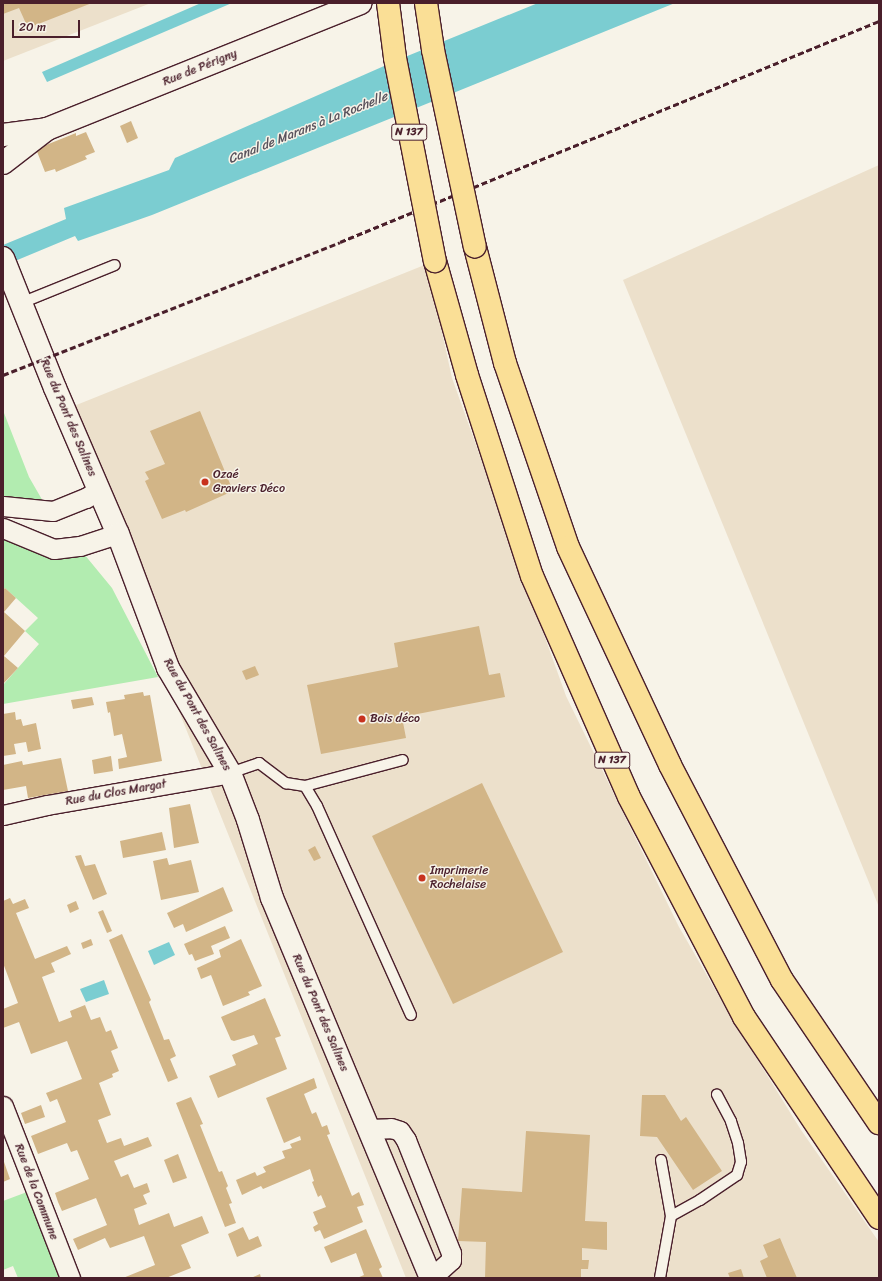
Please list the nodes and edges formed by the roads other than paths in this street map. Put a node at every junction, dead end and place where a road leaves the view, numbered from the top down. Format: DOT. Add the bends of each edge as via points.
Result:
graph roads {
  1 [pos="388,3"];
  2 [pos="426,3"];
  3 [pos="357,5"];
  4 [pos="47,129"];
  5 [pos="3,135"];
  6 [pos="3,163"];
  7 [pos="6,265"];
  8 [pos="115,265"];
  9 [pos="22,303"];
  10 [pos="98,490"];
  11 [pos="3,506"];
  12 [pos="3,528"];
  13 [pos="118,534"];
  14 [pos="403,760"];
  15 [pos="230,773"];
  16 [pos="305,786"];
  17 [pos="3,816"];
  18 [pos="411,1015"];
  19 [pos="717,1095"];
  20 [pos="3,1106"];
  21 [pos="879,1123"];
  22 [pos="368,1129"];
  23 [pos="661,1160"];
  24 [pos="671,1216"];
  25 [pos="879,1218"];
  26 [pos="70,1278"];
  27 [pos="431,1278"];
  28 [pos="660,1278"];
  1 -- 25 [label="highway, N 137, bridge" via="394,58 435,261 467,375 532,576 629,797 744,1018"];
  2 -- 21 [label="highway, bridge" via="433,50 475,246 505,363 568,548 670,764 782,980"];
  3 -- 4 [label="street, Rue de Périgny"];
  4 -- 5 [label="street, Rue de Périgny"];
  4 -- 6 [label="street, Rue de Périgny"];
  7 -- 9 [label="street, Rue du Pont des Salines"];
  8 -- 9 [label="lane"];
  9 -- 10 [label="street, Rue du Pont des Salines"];
  10 -- 11 [label="street" via="86,498 53,511"];
  10 -- 13 [label="street, Rue du Pont des Salines"];
  12 -- 13 [label="street" via="54,549 80,546"];
  13 -- 15 [label="street, Rue du Pont des Salines" via="168,668"];
  14 -- 16 [label="lane"];
  15 -- 16 [label="lane" via="259,763 286,783"];
  15 -- 17 [label="street, Rue du Clos Margat" via="47,805"];
  15 -- 22 [label="street, Rue du Pont des Salines" via="248,820 272,898"];
  16 -- 18 [label="lane" via="317,806"];
  19 -- 24 [label="lane" via="731,1121 738,1143 741,1162 737,1175"];
  20 -- 26 [label="street, Rue de la Commune"];
  22 -- 27 [label="street, Rue du Pont des Salines"];
  22 -- 27 [label="street, Rue du Pont des Salines" via="400,1130 406,1140 451,1253 451,1260"];
  23 -- 24 [label="lane"];
  24 -- 28 [label="lane"];
}
